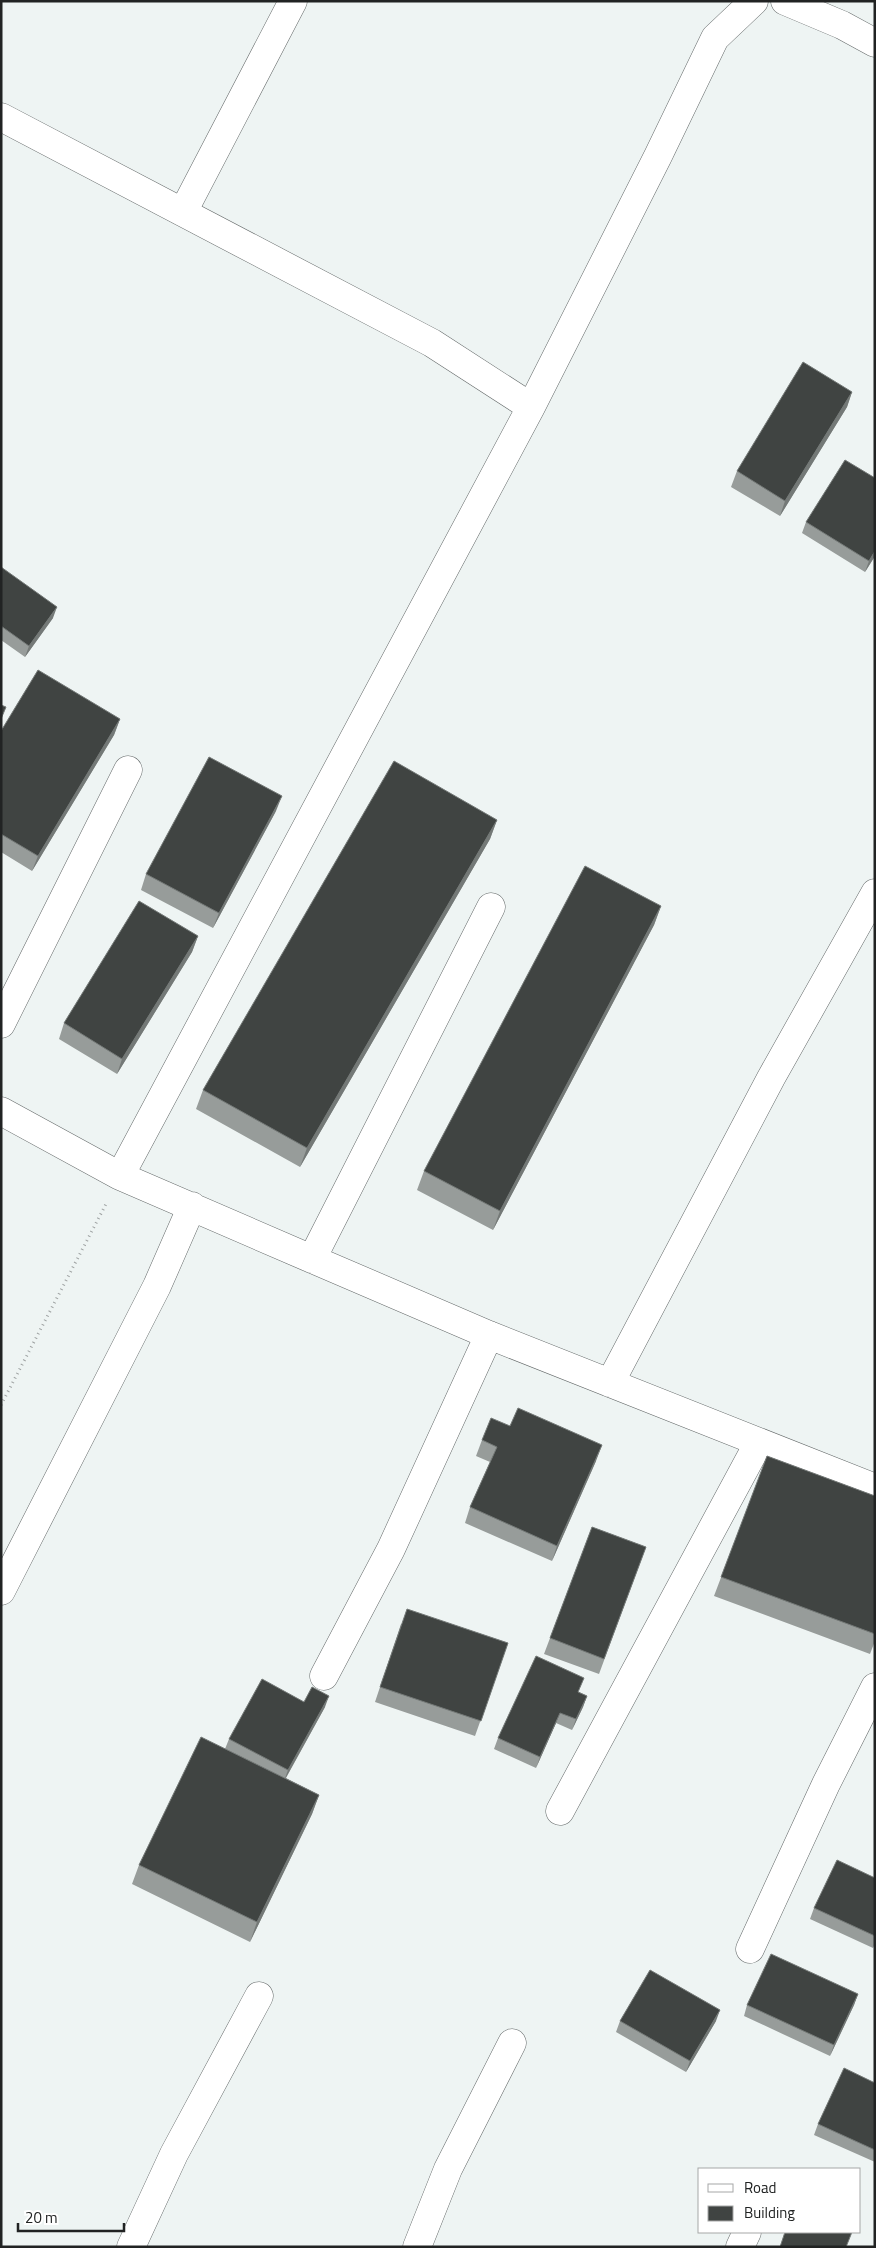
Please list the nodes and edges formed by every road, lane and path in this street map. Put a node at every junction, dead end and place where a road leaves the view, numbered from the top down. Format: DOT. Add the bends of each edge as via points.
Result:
graph roads {
  1 [pos="293,1"];
  2 [pos="754,1"];
  3 [pos="785,1"];
  4 [pos="875,43"];
  5 [pos="1,116"];
  6 [pos="183,212"];
  7 [pos="531,407"];
  8 [pos="128,770"];
  9 [pos="875,893"];
  10 [pos="491,908"];
  11 [pos="1,1024"];
  12 [pos="1,1111"];
  13 [pos="120,1176"];
  14 [pos="192,1206"];
  15 [pos="312,1258"];
  16 [pos="489,1335"];
  17 [pos="610,1383"];
  18 [pos="1,1405"];
  19 [pos="759,1442"];
  20 [pos="875,1488"];
  21 [pos="1,1590"];
  22 [pos="324,1676"];
  23 [pos="875,1687"];
  24 [pos="560,1811"];
  25 [pos="750,1948"];
  26 [pos="259,1996"];
  27 [pos="512,2043"];
  28 [pos="747,2233"];
  29 [pos="131,2247"];
  30 [pos="417,2247"];
  31 [pos="740,2247"];
  1 -- 6 [label="street"];
  2 -- 7 [label="street" via="715,38"];
  3 -- 4 [label="street"];
  5 -- 6 [label="street"];
  6 -- 7 [label="street" via="432,343"];
  7 -- 13 [label="street"];
  8 -- 11 [label="street"];
  9 -- 17 [label="street" via="771,1078"];
  10 -- 15 [label="street"];
  12 -- 13 [label="street"];
  13 -- 14 [label="street"];
  13 -- 18 [label="path"];
  14 -- 15 [label="street"];
  14 -- 21 [label="street" via="157,1286"];
  15 -- 16 [label="street"];
  16 -- 17 [label="street"];
  16 -- 22 [label="street" via="391,1549"];
  17 -- 19 [label="street"];
  19 -- 20 [label="street"];
  19 -- 24 [label="street"];
  23 -- 25 [label="street"];
  26 -- 29 [label="street" via="174,2154"];
  27 -- 30 [label="street" via="448,2168"];
  28 -- 31 [label="street"];
}
